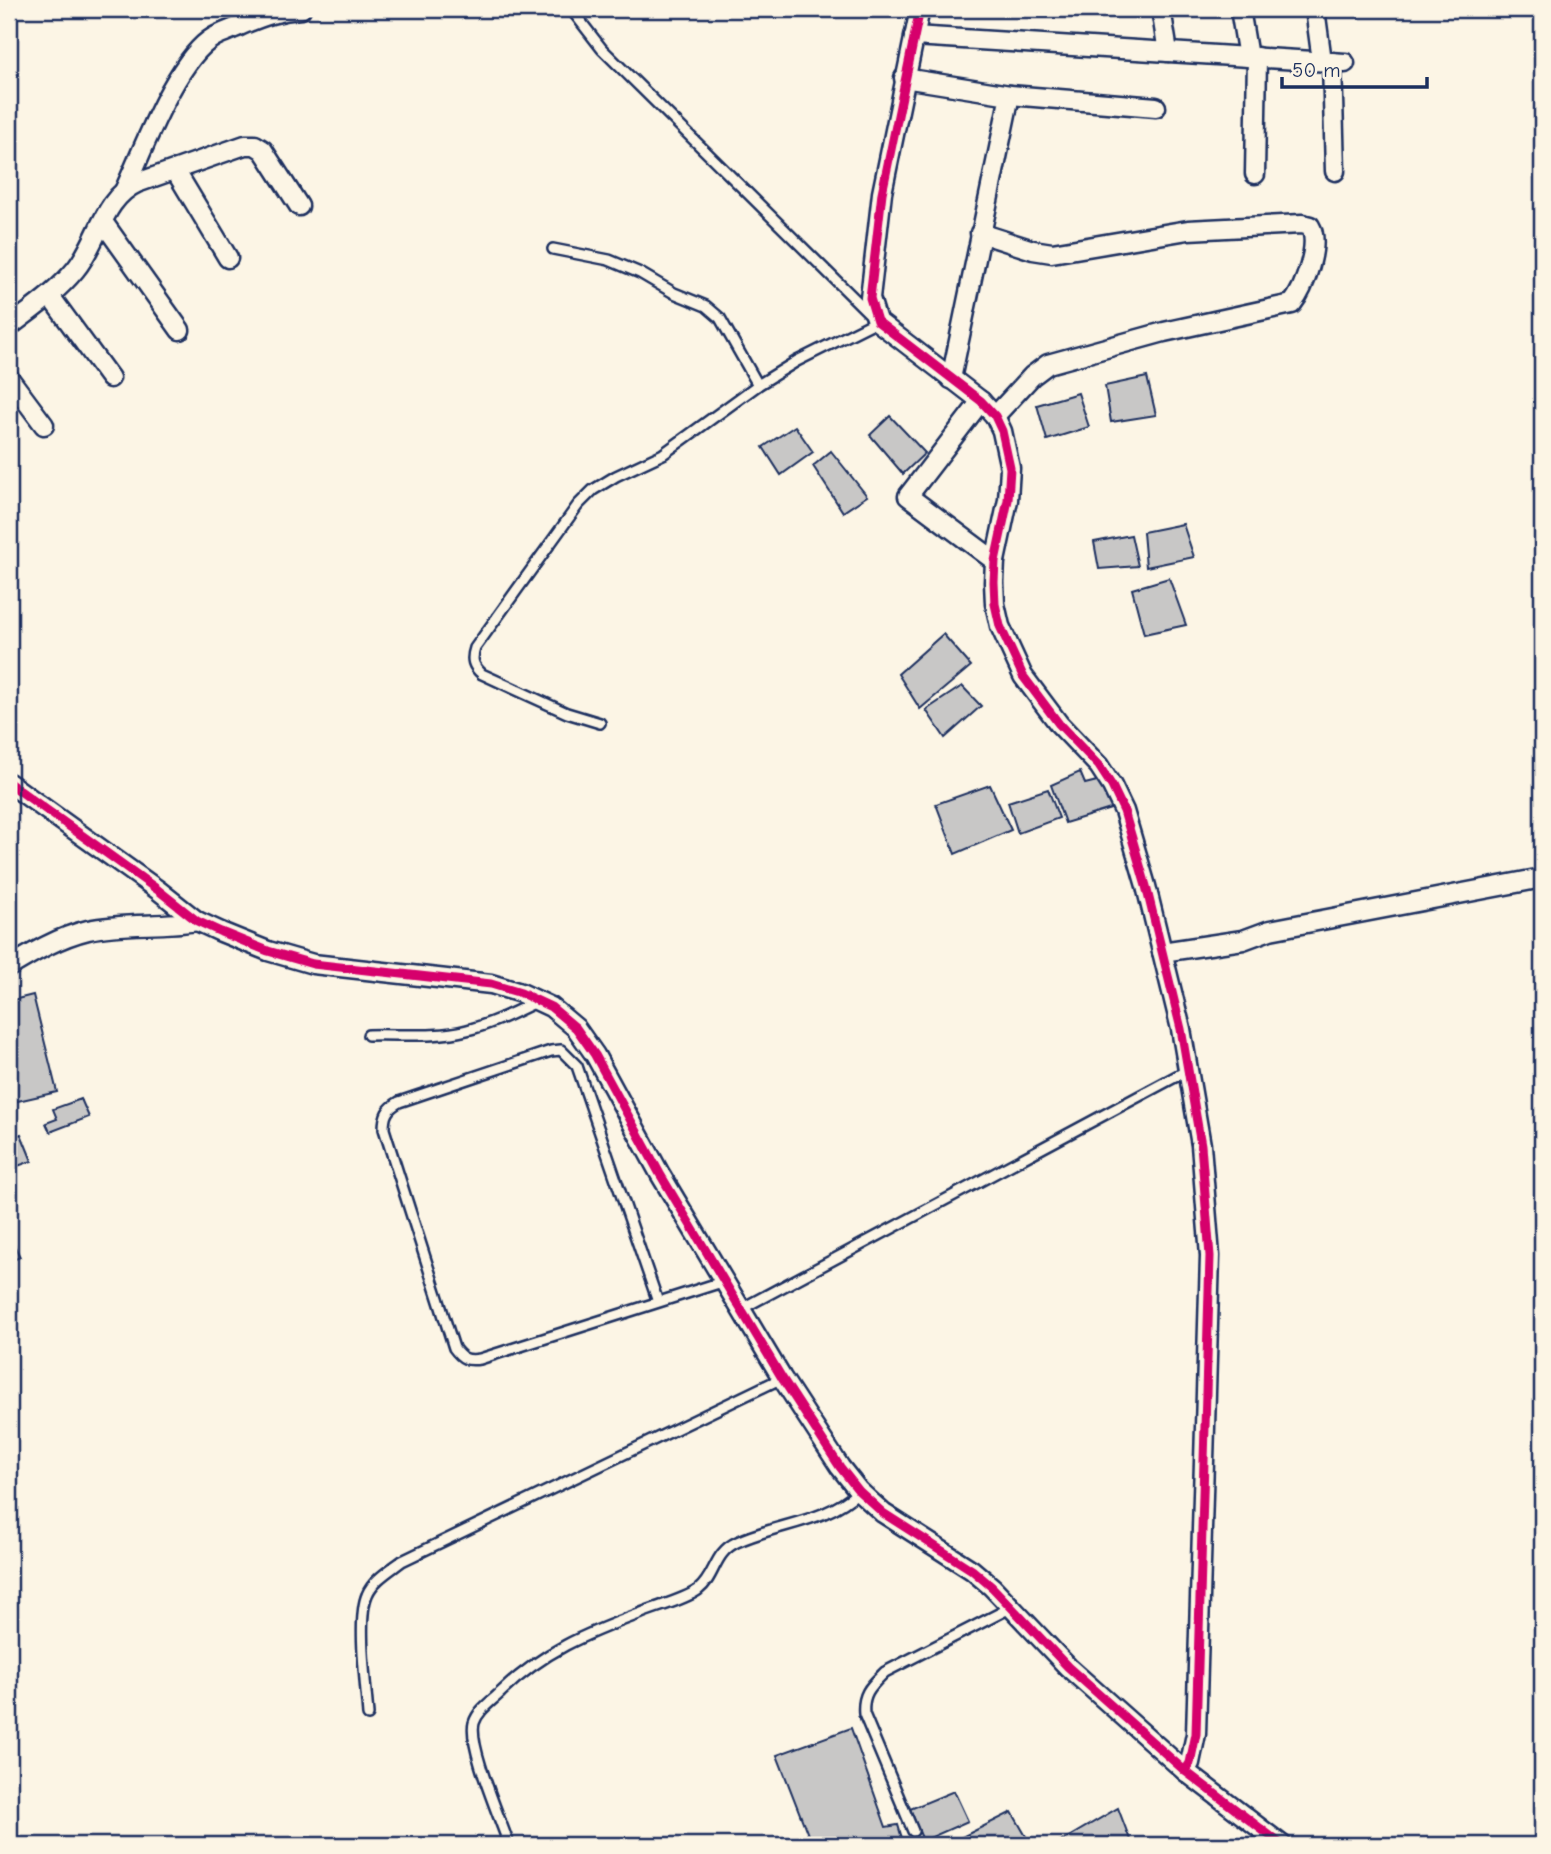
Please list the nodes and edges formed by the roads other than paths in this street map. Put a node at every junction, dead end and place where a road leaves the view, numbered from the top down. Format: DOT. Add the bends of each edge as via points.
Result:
graph roads {
  1 [pos="301,9"];
  2 [pos="571,9"];
  3 [pos="920,9"];
  4 [pos="1160,9"];
  5 [pos="1240,9"];
  6 [pos="1315,9"];
  7 [pos="914,36"];
  8 [pos="1168,52"];
  9 [pos="1252,57"];
  10 [pos="1333,62"];
  11 [pos="904,78"];
  12 [pos="1010,95"];
  13 [pos="1156,107"];
  14 [pos="175,170"];
  15 [pos="1335,171"];
  16 [pos="1255,174"];
  17 [pos="125,189"];
  18 [pos="299,206"];
  19 [pos="103,222"];
  20 [pos="980,233"];
  21 [pos="553,249"];
  22 [pos="228,258"];
  23 [pos="50,296"];
  24 [pos="877,321"];
  25 [pos="9,327"];
  26 [pos="180,330"];
  27 [pos="9,378"];
  28 [pos="110,378"];
  29 [pos="951,379"];
  30 [pos="758,385"];
  31 [pos="981,401"];
  32 [pos="995,416"];
  33 [pos="44,425"];
  34 [pos="995,561"];
  35 [pos="600,723"];
  36 [pos="9,783"];
  37 [pos="1542,878"];
  38 [pos="197,921"];
  39 [pos="1163,952"];
  40 [pos="9,967"];
  41 [pos="538,1001"];
  42 [pos="368,1035"];
  43 [pos="1188,1070"];
  44 [pos="725,1281"];
  45 [pos="658,1302"];
  46 [pos="741,1309"];
  47 [pos="782,1378"];
  48 [pos="859,1491"];
  49 [pos="1013,1607"];
  50 [pos="368,1715"];
  51 [pos="1185,1771"];
  52 [pos="913,1831"];
  53 [pos="509,1845"];
  54 [pos="1282,1845"];
  1 -- 17 [label="street" via="264,16 214,37 195,53 177,78"];
  2 -- 24 [label="lane" via="602,49"];
  3 -- 7 [label="street"];
  4 -- 8 [label="street"];
  5 -- 9 [label="street"];
  6 -- 10 [label="street"];
  7 -- 8 [label="street"];
  7 -- 11 [label="street"];
  8 -- 9 [label="street"];
  9 -- 10 [label="street"];
  9 -- 16 [label="street"];
  10 -- 15 [label="street"];
  11 -- 12 [label="street"];
  11 -- 24 [label="street" via="870,283"];
  12 -- 13 [label="street"];
  12 -- 20 [label="street"];
  14 -- 17 [label="street"];
  14 -- 18 [label="street" via="255,145 263,150"];
  14 -- 22 [label="street"];
  17 -- 19 [label="street"];
  19 -- 23 [label="street" via="76,270"];
  19 -- 26 [label="street"];
  20 -- 29 [label="street"];
  20 -- 32 [label="street" via="1052,253 1188,230 1302,224 1315,233 1300,295 1292,304 1048,363"];
  21 -- 30 [label="lane" via="609,260 706,306 720,318"];
  23 -- 25 [label="street"];
  23 -- 28 [label="street"];
  24 -- 29 [label="street"];
  24 -- 30 [label="lane"];
  27 -- 33 [label="street"];
  29 -- 31 [label="street"];
  30 -- 35 [label="lane" via="663,454 593,490 475,648 472,659 482,674"];
  31 -- 32 [label="street"];
  31 -- 34 [label="street" via="908,496"];
  32 -- 34 [label="street" via="1010,468"];
  34 -- 39 [label="street" via="995,604 1010,652 1023,676 1112,786 1124,811"];
  36 -- 38 [label="street"];
  37 -- 39 [label="street"];
  38 -- 40 [label="street" via="89,930 42,946"];
  38 -- 41 [label="street" via="313,964 478,982"];
  39 -- 43 [label="street"];
  41 -- 42 [label="lane" via="467,1030"];
  41 -- 44 [label="street" via="576,1028 595,1055"];
  43 -- 46 [label="lane"];
  43 -- 51 [label="street" via="1201,1144 1210,1256 1197,1721 1194,1749"];
  44 -- 45 [label="lane"];
  44 -- 46 [label="street"];
  45 -- 45 [label="lane" via="480,1359 460,1357 384,1129 388,1108 561,1050 577,1066"];
  46 -- 47 [label="street"];
  47 -- 48 [label="street"];
  47 -- 50 [label="lane" via="402,1561 378,1578 362,1613"];
  48 -- 49 [label="street" via="883,1513 972,1570"];
  48 -- 53 [label="lane" via="832,1511 727,1547 698,1590 549,1653 479,1713 474,1724 477,1752"];
  49 -- 51 [label="street" via="1068,1667"];
  49 -- 52 [label="lane" via="885,1672 863,1701 864,1714"];
  51 -- 54 [label="street"];
}
